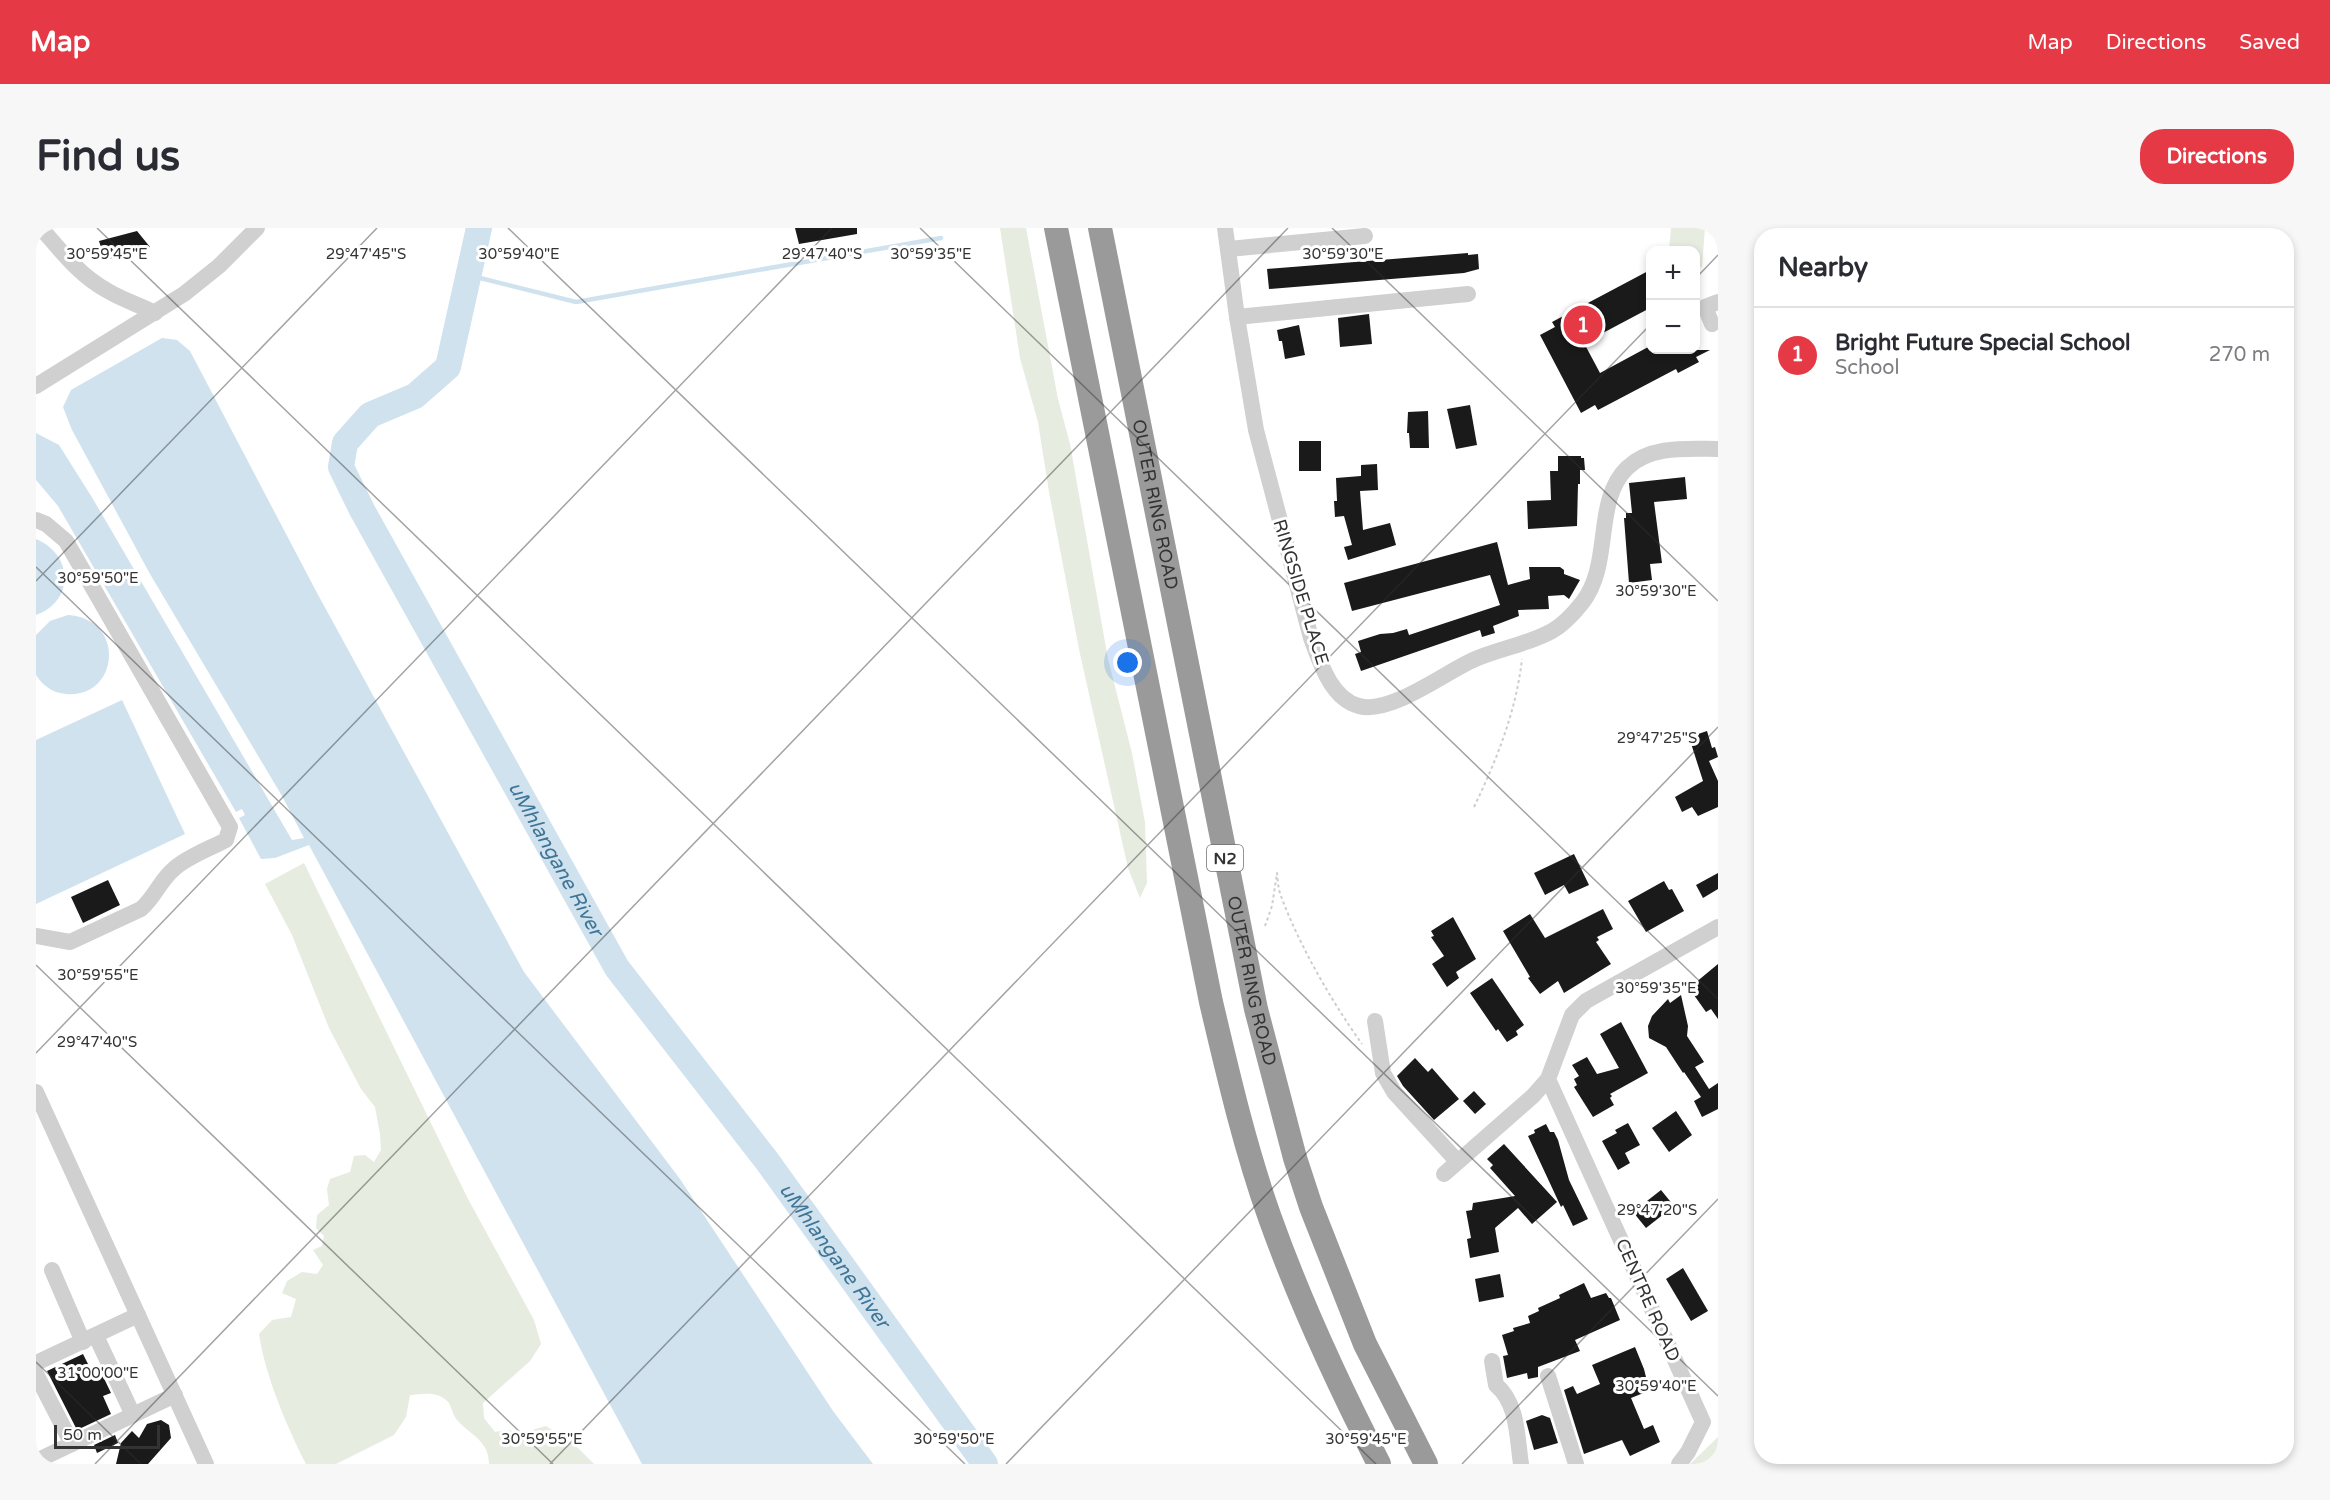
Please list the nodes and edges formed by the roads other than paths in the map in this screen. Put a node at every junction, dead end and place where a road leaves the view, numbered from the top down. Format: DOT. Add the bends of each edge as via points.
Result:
graph roads {
  1 [pos="41,228"];
  2 [pos="257,228"];
  3 [pos="1056,228"];
  4 [pos="1100,228"];
  5 [pos="1226,228"];
  6 [pos="1365,236"];
  7 [pos="1229,249"];
  8 [pos="1468,294"];
  9 [pos="1718,302"];
  10 [pos="155,313"];
  11 [pos="1237,317"];
  12 [pos="1712,324"];
  13 [pos="36,386"];
  14 [pos="1718,449"];
  15 [pos="36,520"];
  16 [pos="1718,927"];
  17 [pos="36,936"];
  18 [pos="1374,1021"];
  19 [pos="1548,1079"];
  20 [pos="36,1092"];
  21 [pos="1457,1161"];
  22 [pos="1444,1174"];
  23 [pos="52,1270"];
  24 [pos="138,1315"];
  25 [pos="89,1339"];
  26 [pos="1492,1361"];
  27 [pos="36,1362"];
  28 [pos="36,1374"];
  29 [pos="1548,1376"];
  30 [pos="175,1395"];
  31 [pos="1718,1413"];
  32 [pos="133,1415"];
  33 [pos="1703,1422"];
  34 [pos="72,1444"];
  35 [pos="36,1461"];
  36 [pos="206,1464"];
  37 [pos="1379,1464"];
  38 [pos="1426,1464"];
  39 [pos="1521,1464"];
  40 [pos="1576,1464"];
  41 [pos="1679,1464"];
  1 -- 10 [label="street" via="72,264 94,282"];
  2 -- 10 [label="street" via="219,266"];
  3 -- 37 [label="highway, N2" via="1230,1083 1269,1216 1295,1283"];
  4 -- 38 [label="highway, OUTER RING ROAD / N2" via="1257,1009 1295,1158 1365,1344"];
  5 -- 7 [label="street, RINGSIDE PLACE"];
  6 -- 7 [label="street"];
  7 -- 11 [label="street, RINGSIDE PLACE"];
  8 -- 11 [label="street"];
  9 -- 12 [label="street" via="1705,307"];
  10 -- 13 [label="street"];
  11 -- 14 [label="street, RINGSIDE PLACE" via="1256,430 1311,638 1322,669 1347,701 1360,707 1379,707 1472,660 1552,631 1570,617 1593,586 1600,566 1608,506 1626,469 1658,452"];
  15 -- 17 [label="street" via="66,541 230,827 226,840 174,868 141,909 70,942"];
  16 -- 19 [label="street" via="1586,1001 1572,1016"];
  18 -- 21 [label="street" via="1383,1073 1394,1092"];
  19 -- 21 [label="street"];
  19 -- 33 [label="street, CENTRE ROAD"];
  20 -- 24 [label="street"];
  21 -- 22 [label="street"];
  23 -- 25 [label="street"];
  24 -- 25 [label="street"];
  24 -- 30 [label="street"];
  25 -- 27 [label="street"];
  25 -- 32 [label="street"];
  26 -- 39 [label="street" via="1496,1385 1503,1391 1514,1419"];
  28 -- 34 [label="street"];
  29 -- 40 [label="street"];
  30 -- 32 [label="street"];
  30 -- 36 [label="street"];
  31 -- 33 [label="street"];
  32 -- 34 [label="street"];
  33 -- 41 [label="street"];
  34 -- 35 [label="street"];
}
